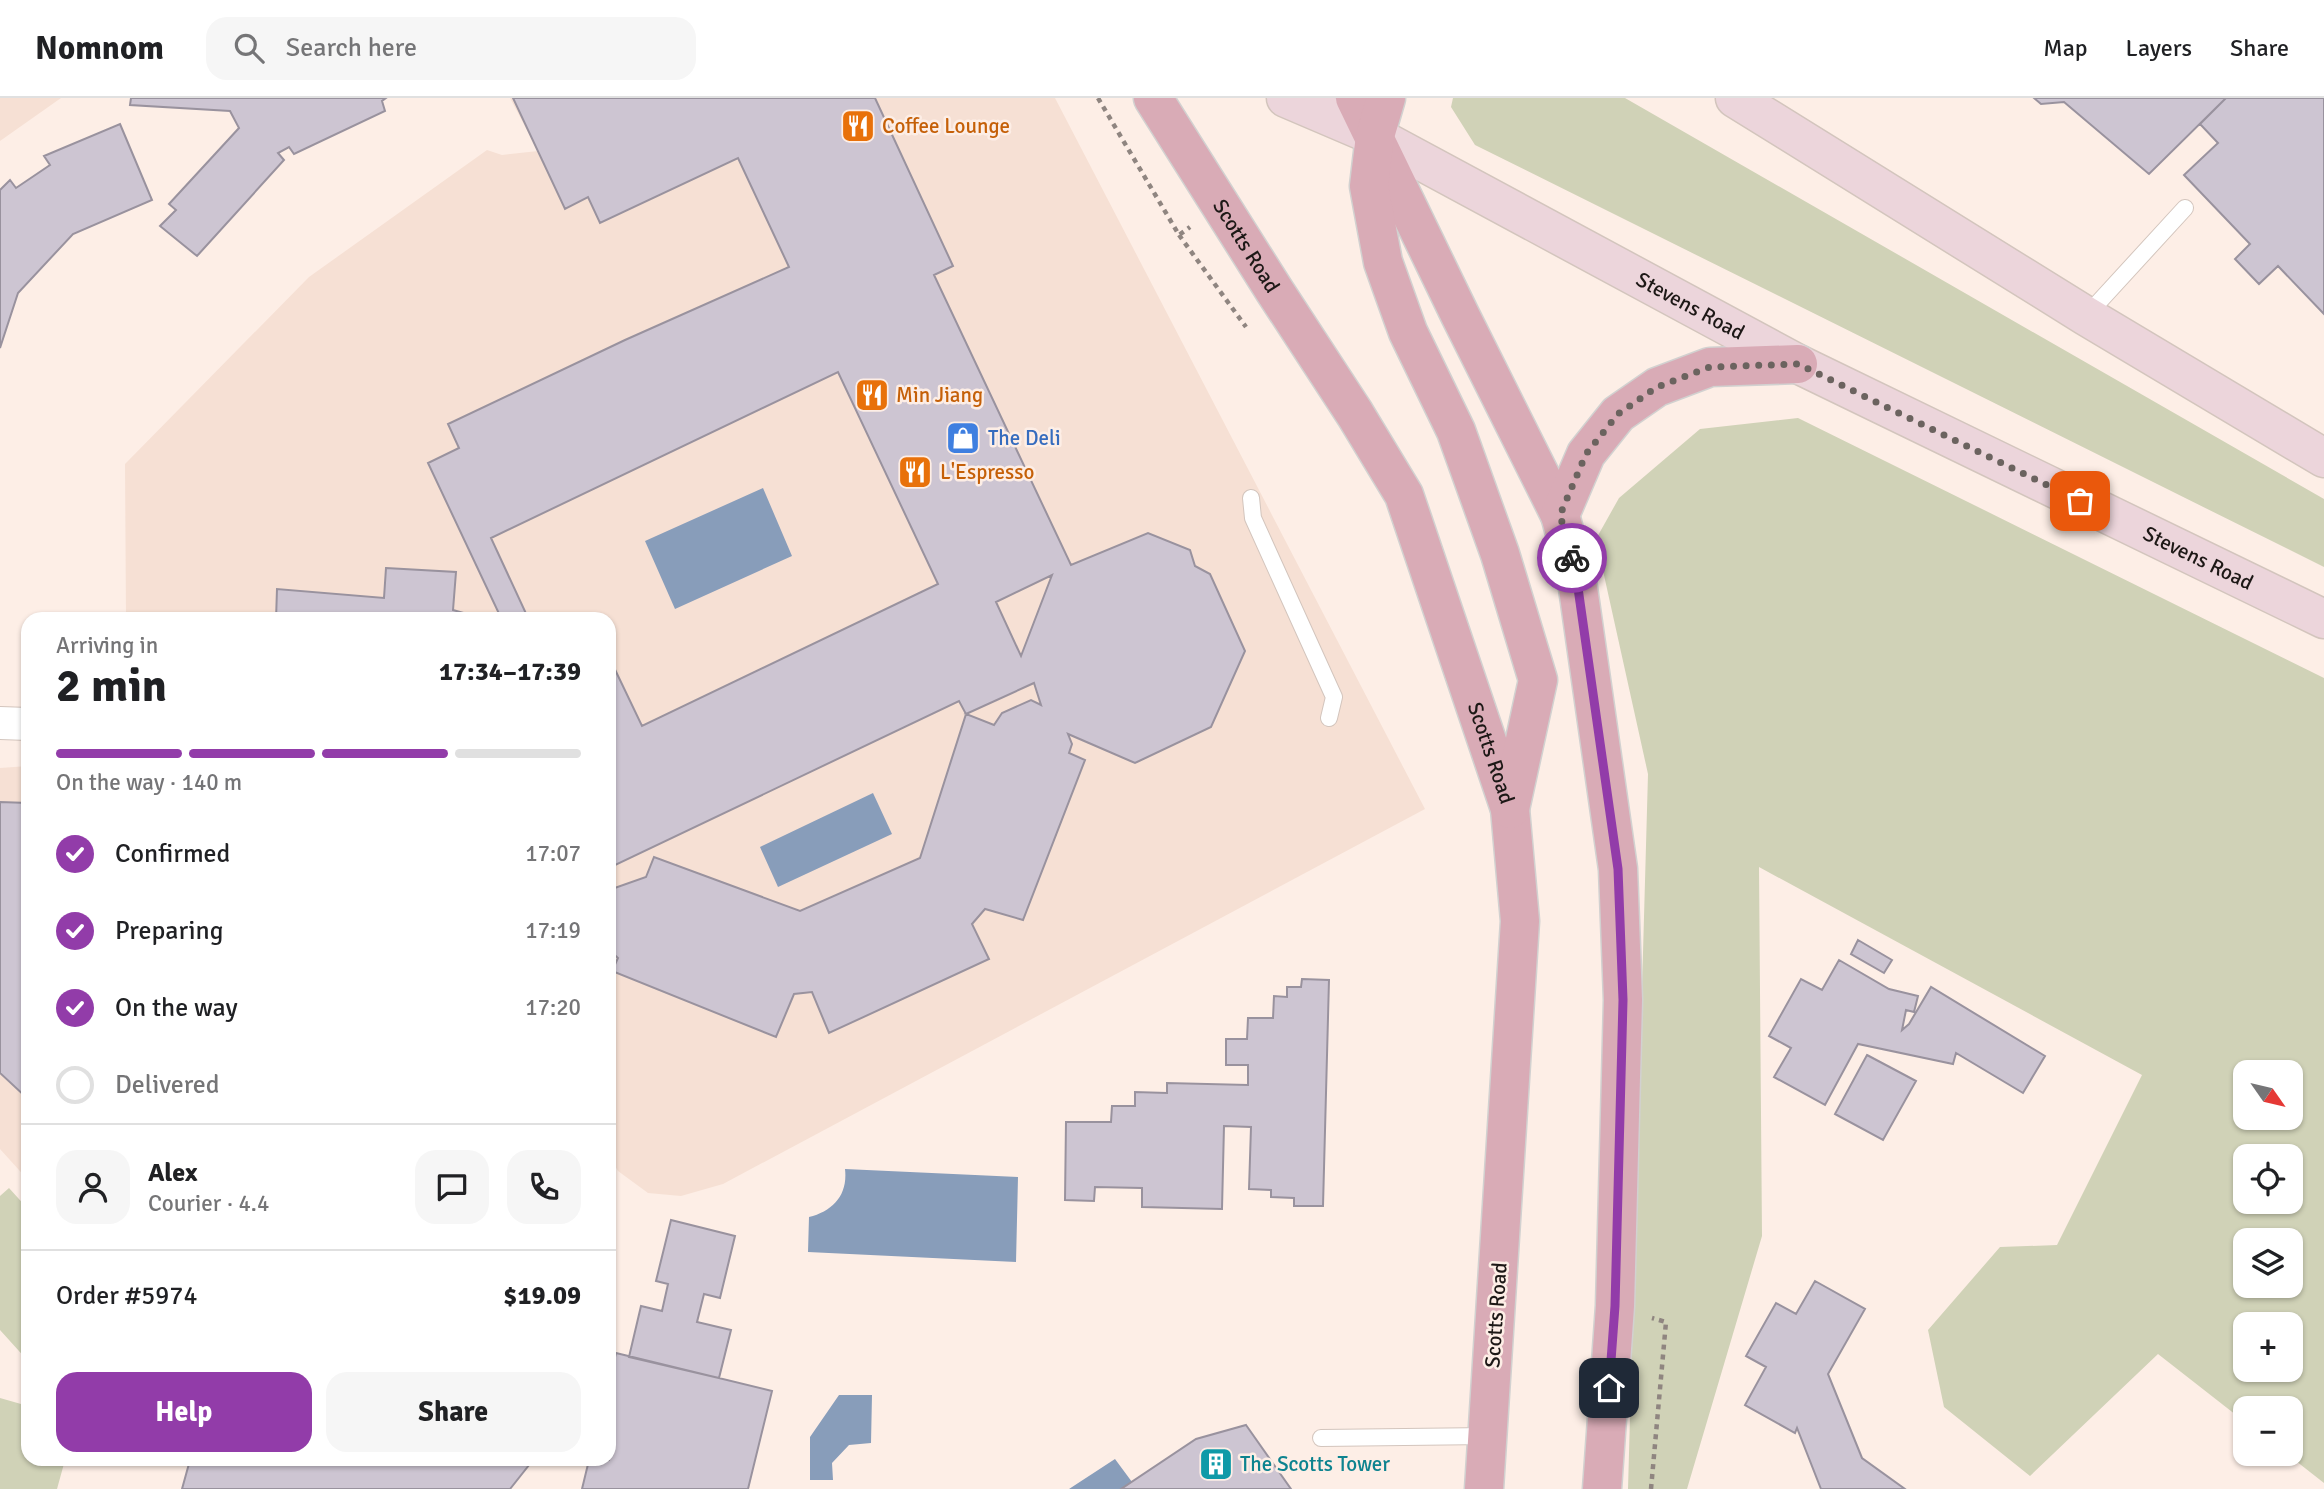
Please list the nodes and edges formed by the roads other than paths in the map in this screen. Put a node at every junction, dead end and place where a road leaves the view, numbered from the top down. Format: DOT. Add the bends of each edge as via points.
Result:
graph roads {
  1 [pos="1153,98"];
  2 [pos="1286,98"];
  3 [pos="1355,98"];
  4 [pos="1386,98"];
  5 [pos="1735,98"];
  6 [pos="1375,136"];
  7 [pos="2185,208"];
  8 [pos="2086,316"];
  9 [pos="1798,364"];
  10 [pos="2324,458"];
  11 [pos="1251,498"];
  12 [pos="1560,515"];
  13 [pos="2324,619"];
  14 [pos="1329,718"];
  15 [pos="0,723"];
  16 [pos="21,724"];
  17 [pos="1510,808"];
  18 [pos="1488,1436"];
  19 [pos="1321,1438"];
  20 [pos="1485,1489"];
  21 [pos="1602,1489"];
  1 -- 17 [label="main road, Scotts Road" via="1404,495"];
  2 -- 6 [label="main road, Stevens Road"];
  3 -- 6 [label="main road"];
  4 -- 6 [label="main road"];
  5 -- 8 [label="main road"];
  6 -- 9 [label="main road, Stevens Road"];
  6 -- 12 [label="main road"];
  6 -- 17 [label="main road" via="1369,186 1383,262 1408,332 1456,431 1538,680"];
  7 -- 8 [label="lane"];
  8 -- 10 [label="main road"];
  9 -- 12 [label="main road" via="1710,367 1657,387 1618,414 1586,454"];
  9 -- 13 [label="main road, Stevens Road"];
  11 -- 14 [label="lane" via="1253,518 1334,697"];
  12 -- 21 [label="main road" via="1576,574 1618,869 1623,1000 1615,1306"];
  15 -- 16 [label="street"];
  17 -- 18 [label="main road, Scotts Road" via="1520,921"];
  18 -- 19 [label="lane"];
  18 -- 20 [label="main road, Scotts Road"];
}
